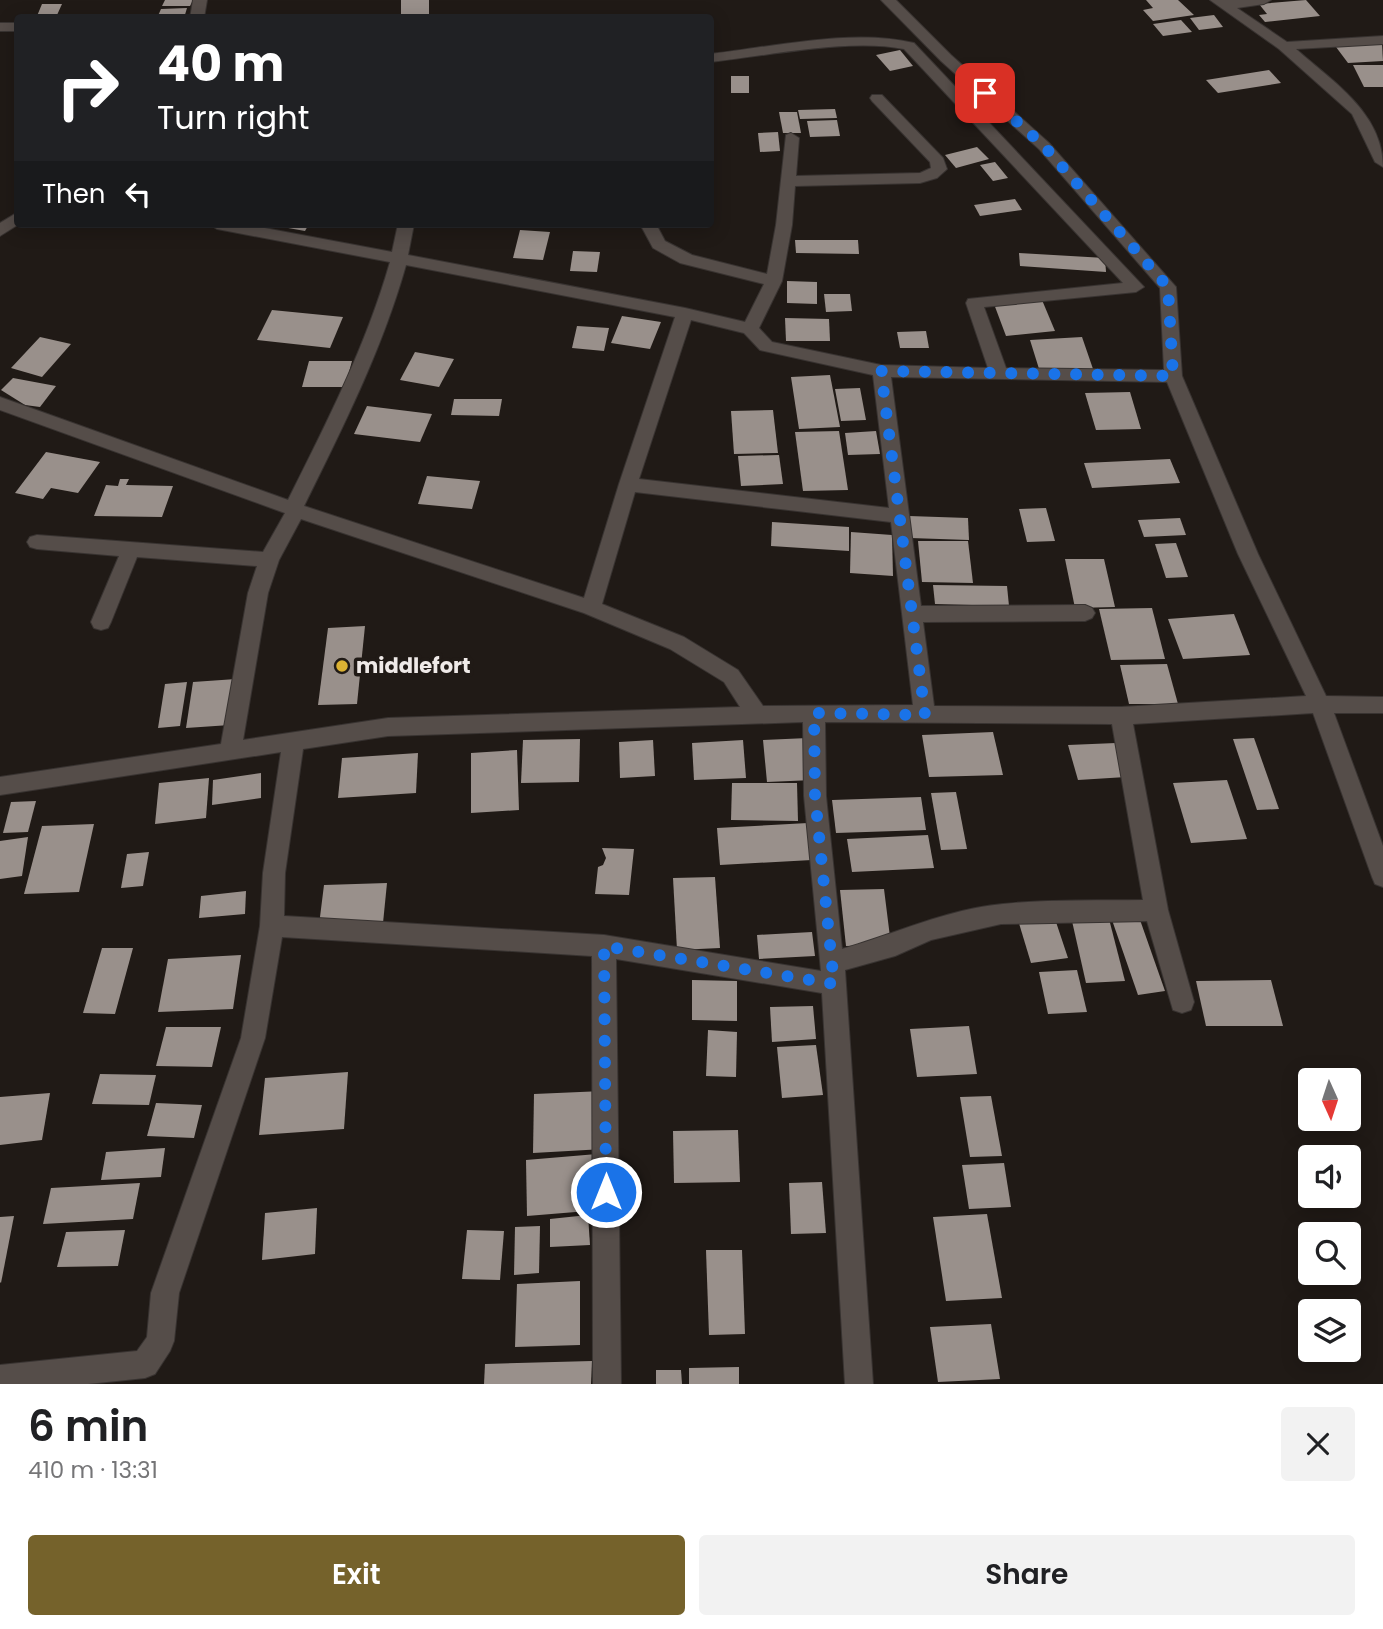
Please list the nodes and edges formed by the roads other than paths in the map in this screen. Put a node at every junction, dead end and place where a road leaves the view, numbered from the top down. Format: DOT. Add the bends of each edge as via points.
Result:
graph roads {
  1 [pos="888,0"];
  2 [pos="1264,0"];
  3 [pos="1221,3"];
  4 [pos="1383,40"];
  5 [pos="1284,46"];
  6 [pos="714,58"];
  7 [pos="877,98"];
  8 [pos="791,138"];
  9 [pos="1380,153"];
  10 [pos="788,181"];
  11 [pos="14,220"];
  12 [pos="238,228"];
  13 [pos="405,228"];
  14 [pos="650,228"];
  15 [pos="0,231"];
  16 [pos="401,259"];
  17 [pos="774,281"];
  18 [pos="685,313"];
  19 [pos="750,329"];
  20 [pos="881,371"];
  21 [pos="999,374"];
  22 [pos="1173,376"];
  23 [pos="0,402"];
  24 [pos="628,484"];
  25 [pos="294,509"];
  26 [pos="900,516"];
  27 [pos="37,542"];
  28 [pos="131,549"];
  29 [pos="269,560"];
  30 [pos="591,608"];
  31 [pos="1085,612"];
  32 [pos="912,614"];
  33 [pos="101,622"];
  34 [pos="1320,704"];
  35 [pos="1383,705"];
  36 [pos="814,713"];
  37 [pos="757,715"];
  38 [pos="925,715"];
  39 [pos="1121,716"];
  40 [pos="293,741"];
  41 [pos="230,751"];
  42 [pos="0,786"];
  43 [pos="1383,877"];
  44 [pos="1156,910"];
  45 [pos="272,926"];
  46 [pos="604,946"];
  47 [pos="832,973"];
  48 [pos="1182,1002"];
  49 [pos="61,1378"];
  50 [pos="0,1379"];
  51 [pos="607,1384"];
  52 [pos="859,1384"];
  1 -- 22 [label="street" via="1044,146 1168,287"];
  2 -- 3 [label="street"];
  3 -- 5 [label="street"];
  4 -- 5 [label="street"];
  5 -- 9 [label="street" via="1358,111"];
  6 -- 21 [label="street" via="834,44 909,46 1136,287 974,303"];
  7 -- 10 [label="street" via="938,161 939,169 920,178"];
  8 -- 10 [label="street"];
  10 -- 17 [label="street"];
  11 -- 15 [label="street"];
  12 -- 16 [label="street"];
  13 -- 16 [label="street"];
  14 -- 17 [label="street" via="659,244 686,259"];
  16 -- 18 [label="street"];
  16 -- 25 [label="street" via="358,374"];
  17 -- 19 [label="street"];
  18 -- 19 [label="street"];
  18 -- 24 [label="street"];
  19 -- 20 [label="street" via="766,346"];
  20 -- 21 [label="street"];
  20 -- 26 [label="street"];
  21 -- 22 [label="street"];
  22 -- 34 [label="street" via="1248,554"];
  23 -- 25 [label="street"];
  24 -- 26 [label="street"];
  24 -- 30 [label="street"];
  25 -- 29 [label="street"];
  25 -- 30 [label="street"];
  26 -- 32 [label="street"];
  27 -- 28 [label="street"];
  28 -- 29 [label="street"];
  28 -- 33 [label="street"];
  29 -- 41 [label="street" via="258,593"];
  30 -- 37 [label="street" via="677,643 731,676"];
  31 -- 32 [label="street"];
  32 -- 38 [label="street"];
  34 -- 35 [label="street"];
  34 -- 39 [label="street"];
  34 -- 43 [label="street"];
  36 -- 37 [label="street"];
  36 -- 38 [label="street"];
  36 -- 47 [label="street" via="815,796"];
  37 -- 40 [label="street" via="388,727"];
  38 -- 39 [label="street"];
  39 -- 44 [label="street"];
  40 -- 41 [label="street"];
  40 -- 45 [label="street" via="274,873"];
  41 -- 42 [label="street"];
  44 -- 47 [label="street" via="1001,914 928,930"];
  44 -- 48 [label="street"];
  45 -- 46 [label="street"];
  45 -- 49 [label="street" via="253,1038 165,1293 160,1341 145,1364"];
  46 -- 47 [label="street"];
  46 -- 51 [label="street"];
  47 -- 52 [label="street"];
  49 -- 50 [label="street"];
}
